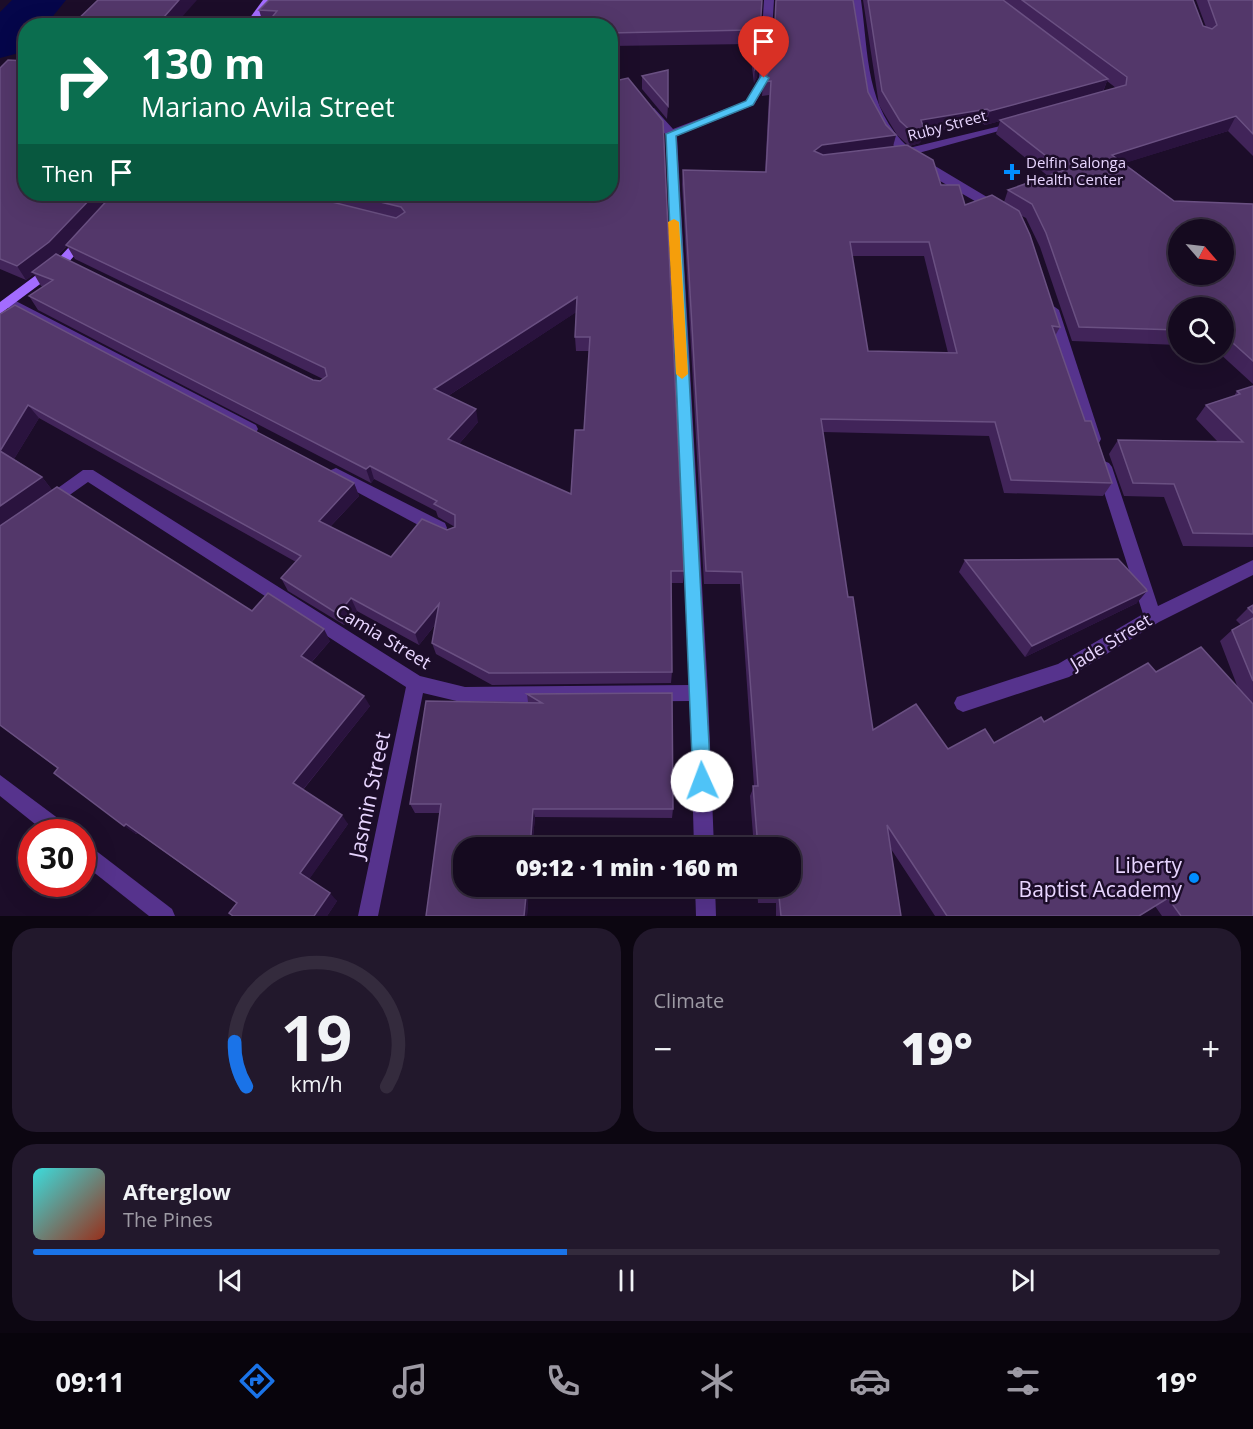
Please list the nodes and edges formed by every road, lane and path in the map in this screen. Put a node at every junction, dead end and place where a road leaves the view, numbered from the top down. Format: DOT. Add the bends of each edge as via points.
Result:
graph roads {
  1 [pos="268,0"];
  2 [pos="769,0"];
  3 [pos="856,0"];
  4 [pos="255,18"];
  5 [pos="643,101"];
  6 [pos="1027,120"];
  7 [pos="671,134"];
  8 [pos="906,153"];
  9 [pos="884,156"];
  10 [pos="1010,216"];
  11 [pos="93,227"];
  12 [pos="63,261"];
  13 [pos="80,268"];
  14 [pos="1046,293"];
  15 [pos="5,306"];
  16 [pos="262,435"];
  17 [pos="325,468"];
  18 [pos="35,512"];
  19 [pos="450,534"];
  20 [pos="1253,567"];
  21 [pos="1153,617"];
  22 [pos="416,683"];
  23 [pos="699,693"];
  24 [pos="963,703"];
  25 [pos="0,784"];
  26 [pos="44,819"];
  27 [pos="704,837"];
  28 [pos="96,861"];
  29 [pos="705,897"];
  30 [pos="165,916"];
  31 [pos="368,916"];
  32 [pos="706,916"];
  1 -- 4 [label="street"];
  2 -- 7 [label="street" via="764,78 750,103"];
  3 -- 8 [label="street" via="872,106 891,138"];
  5 -- 7 [label="street"];
  6 -- 8 [label="street, Ruby Street"];
  7 -- 23 [label="street"];
  8 -- 9 [label="street, Ruby Street"];
  8 -- 10 [label="street"];
  11 -- 12 [label="street"];
  12 -- 13 [label="street"];
  12 -- 15 [label="street"];
  14 -- 21 [label="street"];
  15 -- 16 [label="street"];
  17 -- 19 [label="street"];
  18 -- 22 [label="street, Camia Street" via="88,474"];
  20 -- 21 [label="street, Jade Street"];
  21 -- 24 [label="street, Jade Street" via="1063,671"];
  22 -- 23 [label="street, Camia Street" via="465,695"];
  22 -- 31 [label="street, Jasmin Street"];
  23 -- 27 [label="street"];
  25 -- 26 [label="street"];
  28 -- 30 [label="street"];
  29 -- 32 [label="street"];
}
